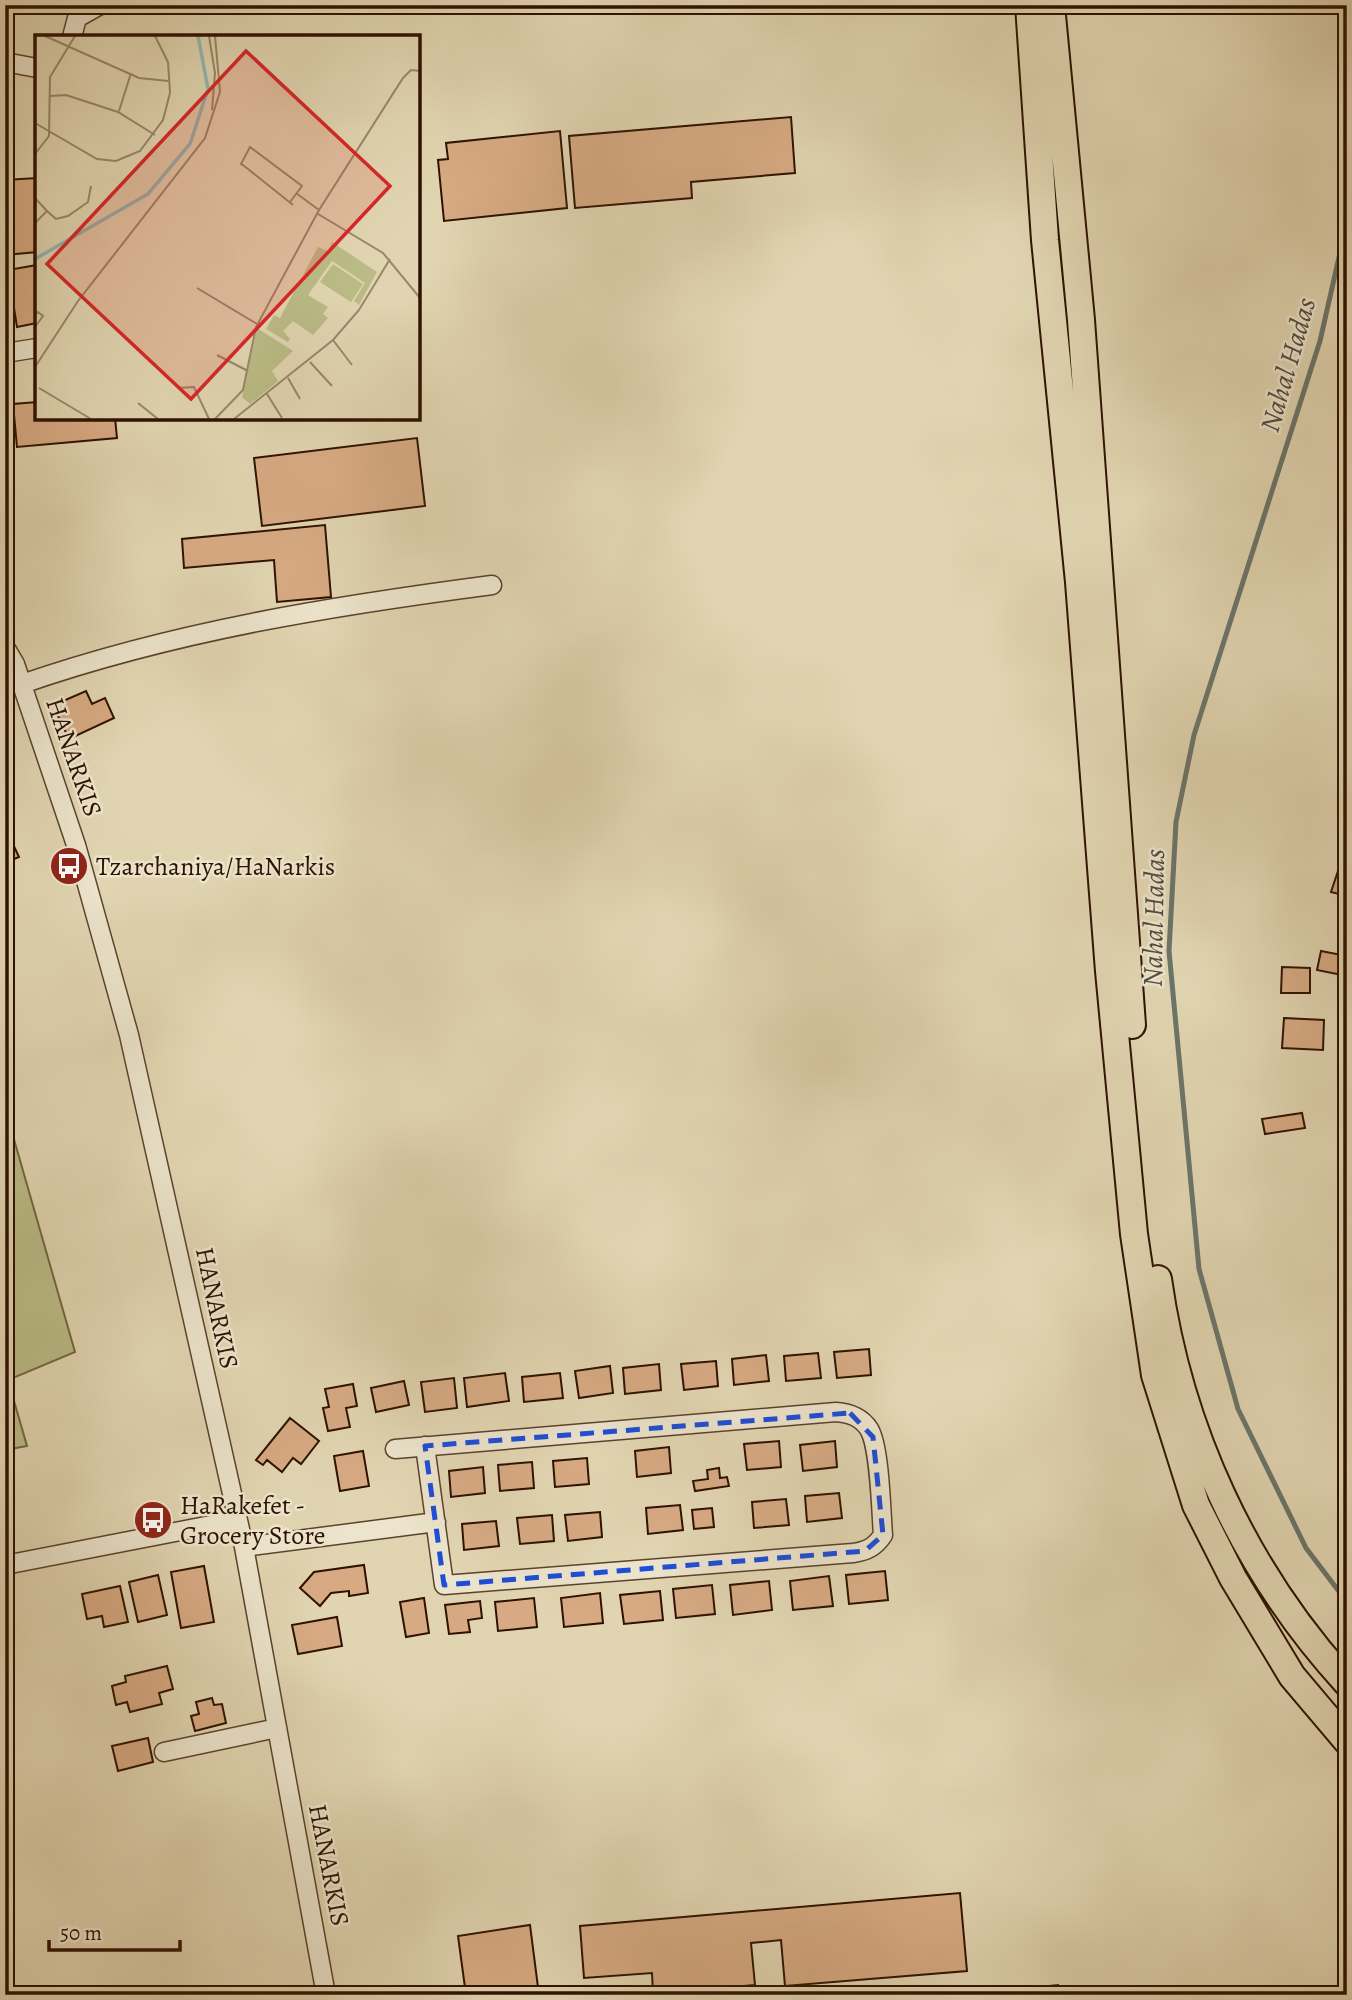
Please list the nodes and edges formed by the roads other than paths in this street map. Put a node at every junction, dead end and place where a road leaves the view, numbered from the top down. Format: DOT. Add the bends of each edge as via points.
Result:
graph roads {
  1 [pos="100,5"];
  2 [pos="1029,5"];
  3 [pos="1051,5"];
  4 [pos="73,35"];
  5 [pos="5,62"];
  6 [pos="35,68"];
  7 [pos="35,348"];
  8 [pos="5,353"];
  9 [pos="492,584"];
  10 [pos="5,647"];
  11 [pos="22,684"];
  12 [pos="425,1446"];
  13 [pos="395,1449"];
  14 [pos="237,1520"];
  15 [pos="436,1522"];
  16 [pos="244,1547"];
  17 [pos="5,1565"];
  18 [pos="1347,1683"];
  19 [pos="277,1728"];
  20 [pos="1347,1741"];
  21 [pos="164,1752"];
  22 [pos="327,1995"];
  1 -- 4 [label="street" via="77,18"];
  2 -- 20 [label="highway" via="1110,985 1134,1234 1155,1375 1196,1505 1233,1578 1292,1676"];
  3 -- 18 [label="highway" via="1081,320 1142,1154 1161,1301 1211,1475 1259,1567 1303,1632"];
  5 -- 6 [label="street"];
  7 -- 8 [label="street"];
  9 -- 11 [label="street" via="236,624 114,654"];
  10 -- 11 [label="street, HANARKIS"];
  11 -- 14 [label="street, HANARKIS" via="76,845 129,1035"];
  12 -- 13 [label="street"];
  12 -- 15 [label="street"];
  12 -- 15 [label="street" via="850,1413 873,1437 883,1535 877,1544 853,1553 444,1585"];
  14 -- 16 [label="street, HANARKIS"];
  14 -- 17 [label="street"];
  15 -- 16 [label="street"];
  16 -- 19 [label="street, HANARKIS"];
  19 -- 21 [label="street"];
  19 -- 22 [label="street, HANARKIS"];
}
